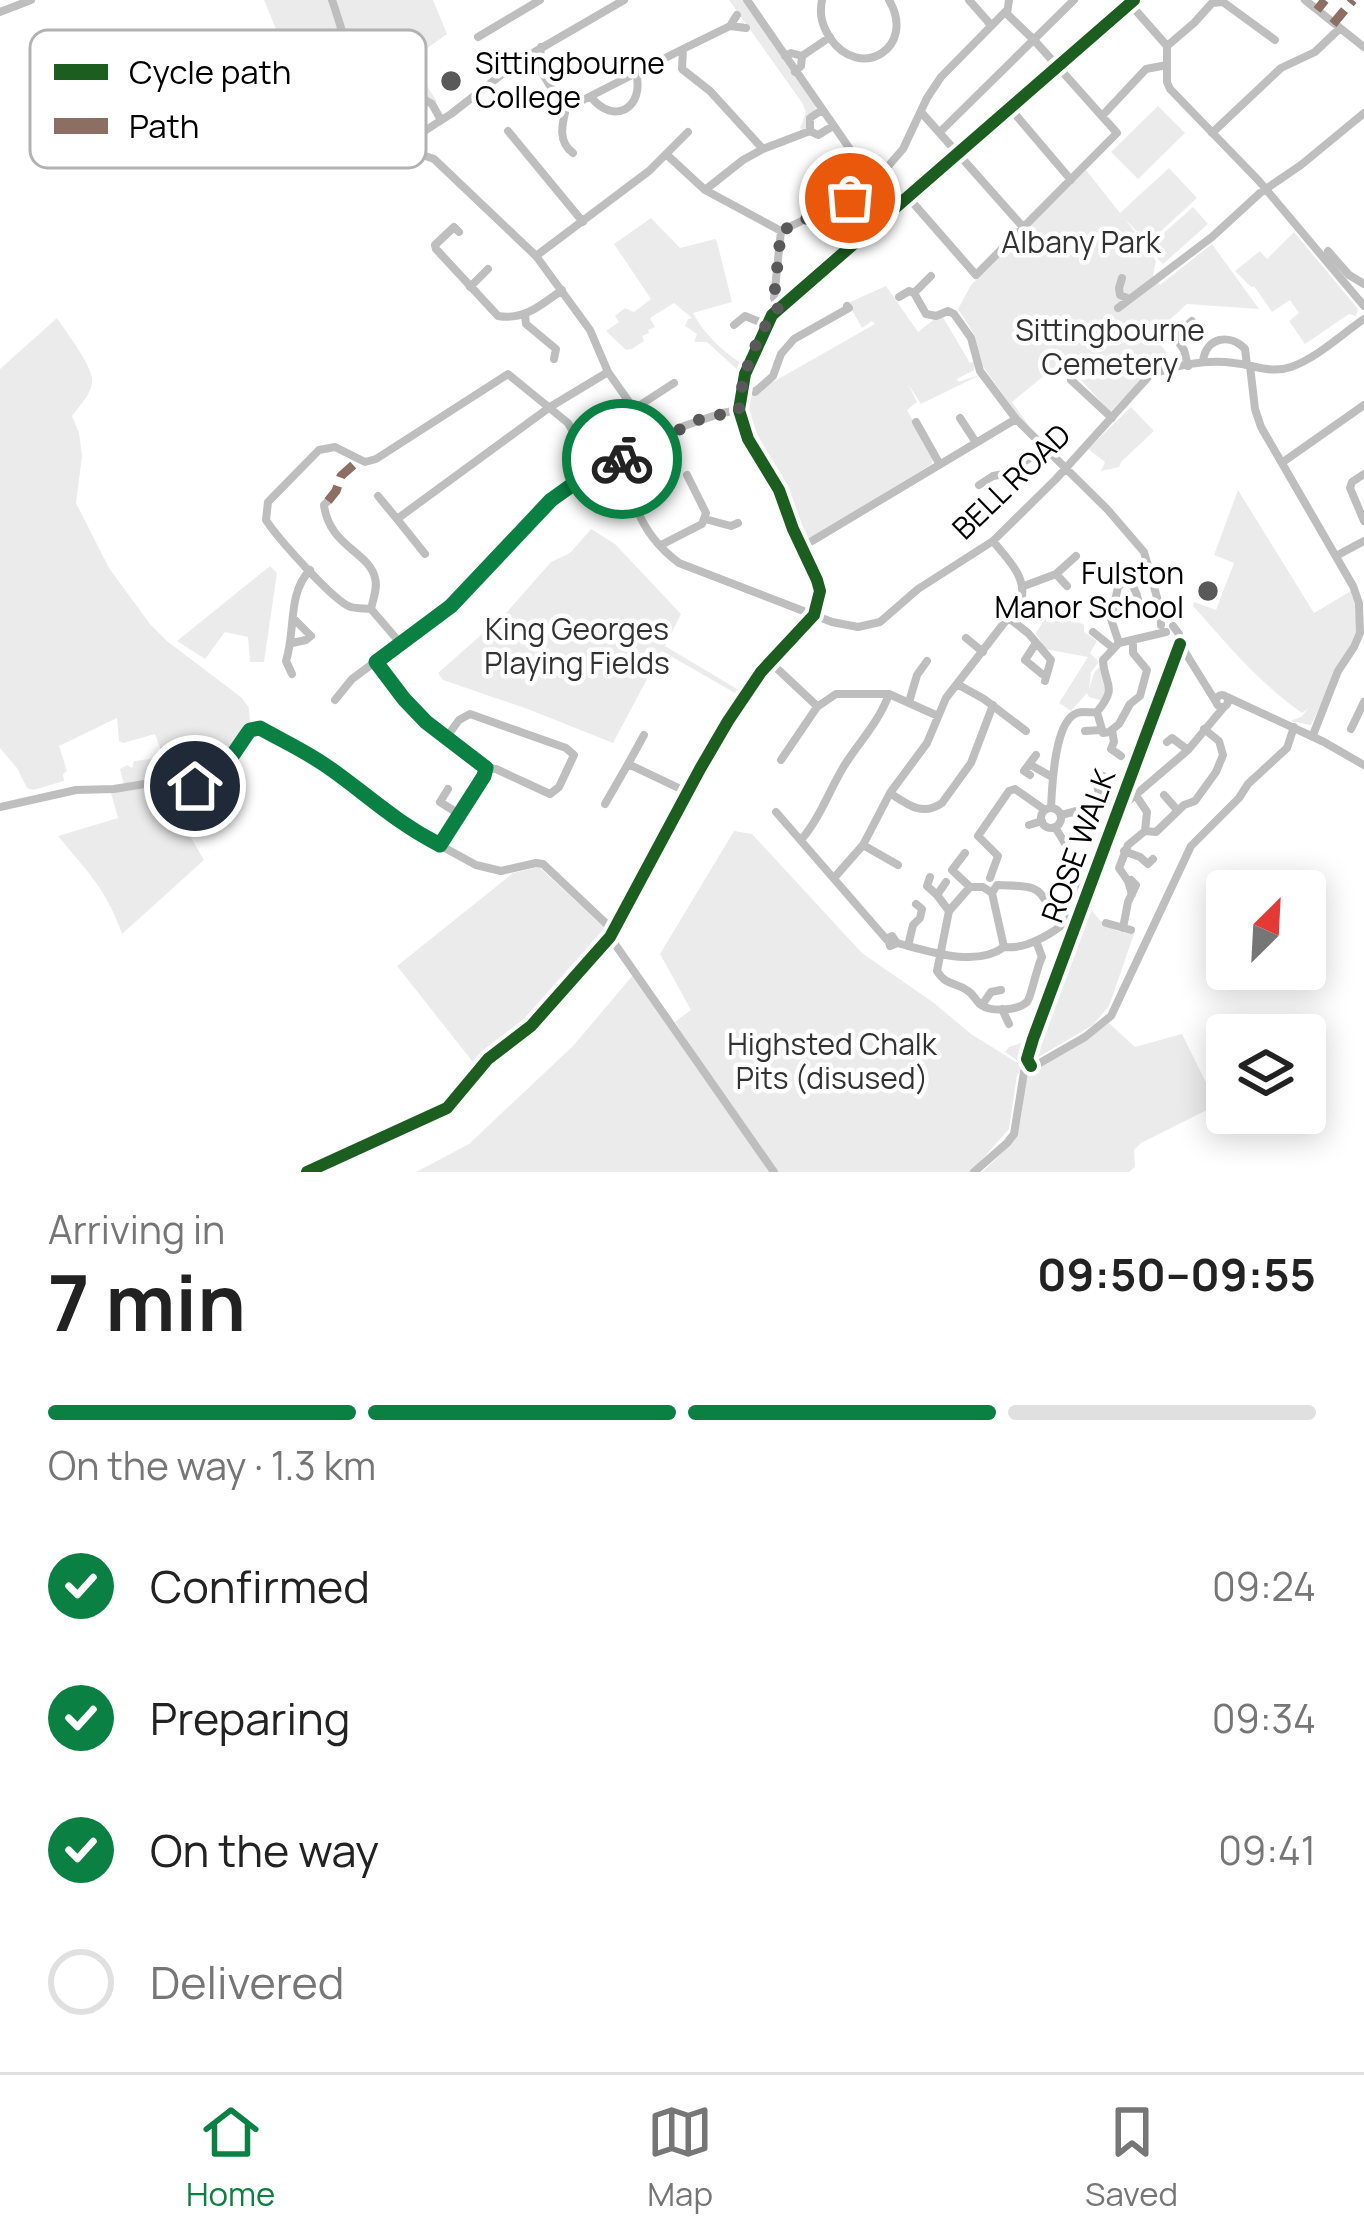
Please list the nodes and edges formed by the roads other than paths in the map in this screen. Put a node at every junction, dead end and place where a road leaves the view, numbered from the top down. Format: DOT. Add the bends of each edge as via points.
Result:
graph roads {
  1 [pos="31,0"];
  2 [pos="332,0"];
  3 [pos="624,0"];
  4 [pos="748,0"];
  5 [pos="889,0"];
  6 [pos="969,0"];
  7 [pos="1074,0"];
  8 [pos="1305,0"];
  9 [pos="818,1"];
  10 [pos="1215,1"];
  11 [pos="1133,2"];
  12 [pos="531,3"];
  13 [pos="610,3"];
  14 [pos="1008,5"];
  15 [pos="0,13"];
  16 [pos="737,15"];
  17 [pos="991,25"];
  18 [pos="730,26"];
  19 [pos="746,28"];
  20 [pos="1339,29"];
  21 [pos="343,30"];
  22 [pos="478,37"];
  23 [pos="830,37"];
  24 [pos="1034,40"];
  25 [pos="1275,40"];
  26 [pos="1167,46"];
  27 [pos="541,47"];
  28 [pos="1364,47"];
  29 [pos="683,49"];
  30 [pos="785,56"];
  31 [pos="802,56"];
  32 [pos="519,61"];
  33 [pos="1167,62"];
  34 [pos="657,63"];
  35 [pos="1057,66"];
  36 [pos="539,68"];
  37 [pos="682,69"];
  38 [pos="795,72"];
  39 [pos="636,73"];
  40 [pos="591,97"];
  41 [pos="568,100"];
  42 [pos="426,101"];
  43 [pos="1009,107"];
  44 [pos="822,110"];
  45 [pos="921,112"];
  46 [pos="1364,113"];
  47 [pos="1102,116"];
  48 [pos="441,120"];
  49 [pos="833,126"];
  50 [pos="426,129"];
  51 [pos="508,131"];
  52 [pos="810,131"];
  53 [pos="688,132"];
  54 [pos="940,132"];
  55 [pos="1212,133"];
  56 [pos="763,149"];
  57 [pos="957,152"];
  58 [pos="573,153"];
  59 [pos="666,154"];
  60 [pos="426,156"];
  61 [pos="1071,180"];
  62 [pos="872,181"];
  63 [pos="705,190"];
  64 [pos="1266,190"];
  65 [pos="907,196"];
  66 [pos="583,222"];
  67 [pos="1023,227"];
  68 [pos="781,231"];
  69 [pos="459,232"];
  70 [pos="1328,251"];
  71 [pos="536,256"];
  72 [pos="488,269"];
  73 [pos="931,276"];
  74 [pos="1122,278"];
  75 [pos="1364,284"];
  76 [pos="470,286"];
  77 [pos="562,290"];
  78 [pos="914,293"];
  79 [pos="899,297"];
  80 [pos="1129,298"];
  81 [pos="848,306"];
  82 [pos="1364,306"];
  83 [pos="779,307"];
  84 [pos="1118,308"];
  85 [pos="524,315"];
  86 [pos="1364,319"];
  87 [pos="1192,321"];
  88 [pos="734,325"];
  89 [pos="766,325"];
  90 [pos="554,359"];
  91 [pos="1203,362"];
  92 [pos="1188,366"];
  93 [pos="1249,366"];
  94 [pos="1263,369"];
  95 [pos="608,372"];
  96 [pos="1071,380"];
  97 [pos="674,383"];
  98 [pos="1253,384"];
  99 [pos="741,387"];
  100 [pos="1364,405"];
  101 [pos="550,407"];
  102 [pos="634,409"];
  103 [pos="739,410"];
  104 [pos="960,418"];
  105 [pos="1112,418"];
  106 [pos="1016,419"];
  107 [pos="916,422"];
  108 [pos="656,440"];
  109 [pos="975,441"];
  110 [pos="1046,448"];
  111 [pos="620,459"];
  112 [pos="1283,462"];
  113 [pos="939,463"];
  114 [pos="1065,468"];
  115 [pos="596,472"];
  116 [pos="1364,474"];
  117 [pos="687,475"];
  118 [pos="979,485"];
  119 [pos="378,496"];
  120 [pos="328,501"];
  121 [pos="397,519"];
  122 [pos="705,519"];
  123 [pos="1364,521"];
  124 [pos="738,523"];
  125 [pos="993,541"];
  126 [pos="1364,541"];
  127 [pos="661,546"];
  128 [pos="802,547"];
  129 [pos="425,554"];
  130 [pos="1076,556"];
  131 [pos="1336,556"];
  132 [pos="310,570"];
  133 [pos="1056,574"];
  134 [pos="1024,586"];
  135 [pos="1067,586"];
  136 [pos="1134,604"];
  137 [pos="371,609"];
  138 [pos="814,615"];
  139 [pos="294,619"];
  140 [pos="1010,619"];
  141 [pos="1166,627"];
  142 [pos="1093,632"];
  143 [pos="965,638"];
  144 [pos="1133,641"];
  145 [pos="292,643"];
  146 [pos="1036,643"];
  147 [pos="401,644"];
  148 [pos="1116,646"];
  149 [pos="1359,650"];
  150 [pos="982,652"];
  151 [pos="927,661"];
  152 [pos="376,662"];
  153 [pos="770,662"];
  154 [pos="292,674"];
  155 [pos="957,684"];
  156 [pos="890,694"];
  157 [pos="335,700"];
  158 [pos="909,702"];
  159 [pos="1364,702"];
  160 [pos="1222,704"];
  161 [pos="817,706"];
  162 [pos="993,706"];
  163 [pos="1097,712"];
  164 [pos="938,716"];
  165 [pos="1355,726"];
  166 [pos="1204,729"];
  167 [pos="1106,730"];
  168 [pos="1026,731"];
  169 [pos="1085,731"];
  170 [pos="1306,731"];
  171 [pos="644,735"];
  172 [pos="446,738"];
  173 [pos="1167,742"];
  174 [pos="1188,750"];
  175 [pos="1120,756"];
  176 [pos="780,762"];
  177 [pos="628,764"];
  178 [pos="1364,765"];
  179 [pos="486,768"];
  180 [pos="1030,775"];
  181 [pos="1103,776"];
  182 [pos="1052,777"];
  183 [pos="448,789"];
  184 [pos="687,792"];
  185 [pos="890,793"];
  186 [pos="1133,795"];
  187 [pos="1164,795"];
  188 [pos="605,804"];
  189 [pos="1101,806"];
  190 [pos="0,807"];
  191 [pos="1084,809"];
  192 [pos="774,811"];
  193 [pos="1178,811"];
  194 [pos="1046,813"];
  195 [pos="459,814"];
  196 [pos="1061,815"];
  197 [pos="1029,825"];
  198 [pos="1055,827"];
  199 [pos="1090,829"];
  200 [pos="1144,831"];
  201 [pos="800,840"];
  202 [pos="863,844"];
  203 [pos="440,845"];
  204 [pos="1124,851"];
  205 [pos="965,853"];
  206 [pos="1153,859"];
  207 [pos="898,865"];
  208 [pos="948,876"];
  209 [pos="930,877"];
  210 [pos="834,878"];
  211 [pos="990,886"];
  212 [pos="970,887"];
  213 [pos="936,898"];
  214 [pos="916,904"];
  215 [pos="949,911"];
  216 [pos="1106,923"];
  217 [pos="1058,928"];
  218 [pos="612,934"];
  219 [pos="1036,941"];
  220 [pos="908,946"];
  221 [pos="1004,947"];
  222 [pos="940,953"];
  223 [pos="1000,991"];
  224 [pos="982,1005"];
  225 [pos="1002,1009"];
  226 [pos="1009,1024"];
  227 [pos="308,1172"];
  228 [pos="774,1172"];
  229 [pos="974,1172"];
  1 -- 15 [label="street"];
  2 -- 21 [label="street"];
  3 -- 13 [label="street"];
  4 -- 30 [label="street"];
  5 -- 23 [label="street" via="898,27 884,52 853,57"];
  6 -- 17 [label="street"];
  7 -- 24 [label="street"];
  8 -- 20 [label="street"];
  9 -- 23 [label="street"];
  10 -- 25 [label="street"];
  10 -- 26 [label="street"];
  11 -- 26 [label="street"];
  11 -- 35 [label="street"];
  12 -- 22 [label="street"];
  13 -- 27 [label="street"];
  14 -- 17 [label="street"];
  14 -- 24 [label="street"];
  16 -- 18 [label="street"];
  17 -- 45 [label="street" via="941,77"];
  18 -- 19 [label="street"];
  18 -- 29 [label="street"];
  20 -- 28 [label="street"];
  20 -- 55 [label="street" via="1281,68"];
  23 -- 31 [label="street"];
  24 -- 35 [label="street"];
  24 -- 54 [label="street"];
  26 -- 33 [label="street"];
  27 -- 32 [label="street"];
  27 -- 36 [label="street"];
  29 -- 34 [label="street"];
  29 -- 37 [label="street"];
  30 -- 31 [label="street"];
  30 -- 38 [label="street"];
  31 -- 38 [label="street"];
  32 -- 36 [label="street"];
  32 -- 48 [label="street"];
  33 -- 47 [label="street" via="1146,70"];
  33 -- 55 [label="street" via="1170,89"];
  34 -- 37 [label="street"];
  34 -- 39 [label="street"];
  35 -- 43 [label="street"];
  35 -- 47 [label="street"];
  36 -- 41 [label="street"];
  37 -- 56 [label="street"];
  38 -- 44 [label="street"];
  39 -- 40 [label="street"];
  39 -- 40 [label="street" via="638,93 624,110 608,111"];
  40 -- 41 [label="street"];
  41 -- 58 [label="street" via="562,140"];
  42 -- 48 [label="street"];
  43 -- 57 [label="street"];
  43 -- 61 [label="street"];
  44 -- 49 [label="street"];
  44 -- 52 [label="street" via="810,118"];
  45 -- 54 [label="street"];
  45 -- 62 [label="street" via="903,149"];
  46 -- 64 [label="street"];
  47 -- 61 [label="street" via="1117,133"];
  48 -- 50 [label="street"];
  49 -- 52 [label="street"];
  49 -- 62 [label="street"];
  51 -- 66 [label="street"];
  52 -- 56 [label="street"];
  53 -- 59 [label="street"];
  54 -- 57 [label="street"];
  55 -- 64 [label="street"];
  56 -- 63 [label="street"];
  57 -- 65 [label="street"];
  57 -- 67 [label="street"];
  59 -- 63 [label="street"];
  59 -- 66 [label="street"];
  60 -- 71 [label="street"];
  61 -- 67 [label="street"];
  62 -- 68 [label="street"];
  63 -- 68 [label="street"];
  64 -- 80 [label="street"];
  64 -- 82 [label="street"];
  65 -- 67 [label="street" via="974,274"];
  65 -- 83 [label="street"];
  66 -- 71 [label="street"];
  68 -- 83 [label="street"];
  69 -- 76 [label="street" via="454,227 435,245"];
  70 -- 75 [label="street"];
  71 -- 77 [label="street"];
  72 -- 76 [label="street"];
  73 -- 78 [label="street"];
  74 -- 80 [label="street" via="1120,295"];
  76 -- 85 [label="street" via="498,316"];
  77 -- 85 [label="street"];
  77 -- 95 [label="street"];
  78 -- 79 [label="street"];
  78 -- 106 [label="street" via="926,314 954,314 980,371"];
  80 -- 84 [label="street"];
  81 -- 99 [label="street" via="794,340 755,392"];
  83 -- 89 [label="street"];
  85 -- 90 [label="street" via="556,349"];
  86 -- 94 [label="street" via="1292,367"];
  87 -- 92 [label="street" via="1174,337"];
  88 -- 89 [label="street" via="745,316"];
  89 -- 99 [label="street"];
  91 -- 92 [label="street, BELL ROAD"];
  91 -- 93 [label="street, BELL ROAD"];
  91 -- 93 [label="street" via="1209,346 1228,338 1245,349"];
  92 -- 105 [label="street, BELL ROAD" via="1149,376"];
  93 -- 94 [label="street, BELL ROAD"];
  93 -- 98 [label="street"];
  94 -- 98 [label="street"];
  95 -- 101 [label="street"];
  95 -- 102 [label="street"];
  96 -- 105 [label="street"];
  97 -- 102 [label="street"];
  98 -- 112 [label="street" via="1259,422"];
  99 -- 103 [label="street"];
  100 -- 112 [label="street"];
  101 -- 115 [label="street"];
  101 -- 121 [label="street"];
  101 -- 132 [label="street" via="508,374 376,459 319,450 266,507 268,524"];
  102 -- 108 [label="street"];
  103 -- 108 [label="street"];
  103 -- 128 [label="street"];
  104 -- 109 [label="street"];
  105 -- 114 [label="street, BELL ROAD"];
  106 -- 109 [label="street"];
  106 -- 110 [label="street"];
  107 -- 113 [label="street"];
  108 -- 111 [label="street"];
  109 -- 113 [label="street"];
  110 -- 114 [label="street"];
  110 -- 118 [label="street"];
  111 -- 115 [label="street"];
  111 -- 127 [label="street" via="640,517"];
  112 -- 131 [label="street"];
  113 -- 128 [label="street"];
  114 -- 125 [label="street, BELL ROAD"];
  114 -- 141 [label="street" via="1144,552"];
  115 -- 147 [label="street" via="551,500 451,606"];
  116 -- 123 [label="street" via="1350,488"];
  117 -- 122 [label="street"];
  119 -- 121 [label="street"];
  120 -- 137 [label="street" via="330,528 374,573"];
  121 -- 129 [label="street"];
  122 -- 124 [label="street"];
  122 -- 127 [label="street"];
  125 -- 134 [label="street"];
  125 -- 138 [label="street, BELL ROAD" via="880,622 858,627"];
  126 -- 131 [label="street"];
  127 -- 138 [label="street, BELL ROAD" via="690,568"];
  128 -- 138 [label="street" via="820,591"];
  130 -- 133 [label="street"];
  131 -- 149 [label="street" via="1359,603"];
  132 -- 137 [label="street" via="349,607"];
  132 -- 139 [label="street" via="296,591"];
  133 -- 134 [label="street"];
  133 -- 135 [label="street"];
  134 -- 140 [label="street"];
  136 -- 148 [label="street" via="1127,578 1114,583"];
  137 -- 147 [label="street"];
  138 -- 153 [label="street"];
  139 -- 145 [label="street"];
  139 -- 145 [label="street" via="310,636"];
  140 -- 146 [label="street"];
  140 -- 150 [label="street"];
  141 -- 144 [label="street"];
  141 -- 160 [label="street" via="1179,634"];
  142 -- 148 [label="street"];
  143 -- 150 [label="street"];
  144 -- 148 [label="street"];
  144 -- 167 [label="street" via="1148,674 1141,696"];
  145 -- 154 [label="street"];
  146 -- 146 [label="street" via="1023,658 1044,678 1054,659"];
  147 -- 152 [label="street"];
  148 -- 163 [label="street" via="1103,660 1110,682"];
  149 -- 170 [label="street" via="1338,671"];
  150 -- 155 [label="street"];
  151 -- 158 [label="street"];
  152 -- 157 [label="street"];
  152 -- 172 [label="street"];
  153 -- 161 [label="street"];
  153 -- 184 [label="street"];
  155 -- 162 [label="street"];
  155 -- 164 [label="street"];
  156 -- 158 [label="street"];
  156 -- 161 [label="street" via="836,694"];
  156 -- 201 [label="street"];
  158 -- 164 [label="street"];
  159 -- 165 [label="street"];
  160 -- 166 [label="street"];
  160 -- 170 [label="street"];
  161 -- 176 [label="street"];
  162 -- 168 [label="street"];
  162 -- 185 [label="street" via="971,763 942,803 920,809"];
  163 -- 167 [label="street"];
  163 -- 182 [label="street" via="1069,718"];
  164 -- 185 [label="street"];
  166 -- 174 [label="street"];
  166 -- 193 [label="street" via="1224,752 1195,801"];
  167 -- 169 [label="street"];
  167 -- 175 [label="street"];
  170 -- 178 [label="street"];
  170 -- 229 [label="street" via="1191,846 1111,1016 1024,1072 1014,1134"];
  171 -- 177 [label="street"];
  172 -- 179 [label="street"];
  172 -- 179 [label="street" via="470,714 574,755 550,794"];
  173 -- 174 [label="street" via="1172,737"];
  174 -- 186 [label="street"];
  177 -- 184 [label="street"];
  177 -- 188 [label="street"];
  179 -- 195 [label="street"];
  180 -- 182 [label="street" via="1024,771 1033,759"];
  181 -- 189 [label="street"];
  182 -- 194 [label="street"];
  183 -- 195 [label="street" via="440,802"];
  184 -- 218 [label="street"];
  185 -- 202 [label="street"];
  186 -- 189 [label="street"];
  186 -- 200 [label="street" via="1147,812"];
  187 -- 193 [label="street"];
  189 -- 191 [label="street"];
  190 -- 203 [label="street" via="76,790 203,785 255,727 322,762"];
  191 -- 196 [label="street"];
  191 -- 199 [label="street"];
  192 -- 201 [label="street"];
  193 -- 200 [label="street" via="1156,832"];
  194 -- 196 [label="street"];
  194 -- 197 [label="street"];
  194 -- 198 [label="street" via="1046,826"];
  194 -- 211 [label="street" via="1009,791 978,836 998,856"];
  195 -- 203 [label="street"];
  196 -- 198 [label="street"];
  198 -- 217 [label="street" via="1083,894"];
  200 -- 204 [label="street"];
  201 -- 210 [label="street"];
  202 -- 207 [label="street"];
  202 -- 210 [label="street"];
  203 -- 218 [label="street" via="493,870 543,864"];
  204 -- 206 [label="street" via="1148,864"];
  204 -- 216 [label="street" via="1124,878 1136,885 1127,929"];
  205 -- 208 [label="street"];
  208 -- 212 [label="street"];
  208 -- 213 [label="street"];
  209 -- 213 [label="street"];
  210 -- 220 [label="street" via="892,941"];
  211 -- 212 [label="street"];
  211 -- 217 [label="street" via="1034,887"];
  211 -- 221 [label="street"];
  212 -- 215 [label="street"];
  213 -- 215 [label="street"];
  214 -- 220 [label="street" via="922,909"];
  215 -- 222 [label="street"];
  217 -- 219 [label="street"];
  218 -- 227 [label="street" via="447,1108"];
  218 -- 228 [label="street"];
  219 -- 221 [label="street"];
  219 -- 225 [label="street" via="1042,957 1029,999"];
  220 -- 222 [label="street"];
  221 -- 222 [label="street" via="985,956"];
  222 -- 224 [label="street" via="935,976"];
  223 -- 224 [label="street"];
  224 -- 225 [label="street"];
  225 -- 226 [label="street"];
}
